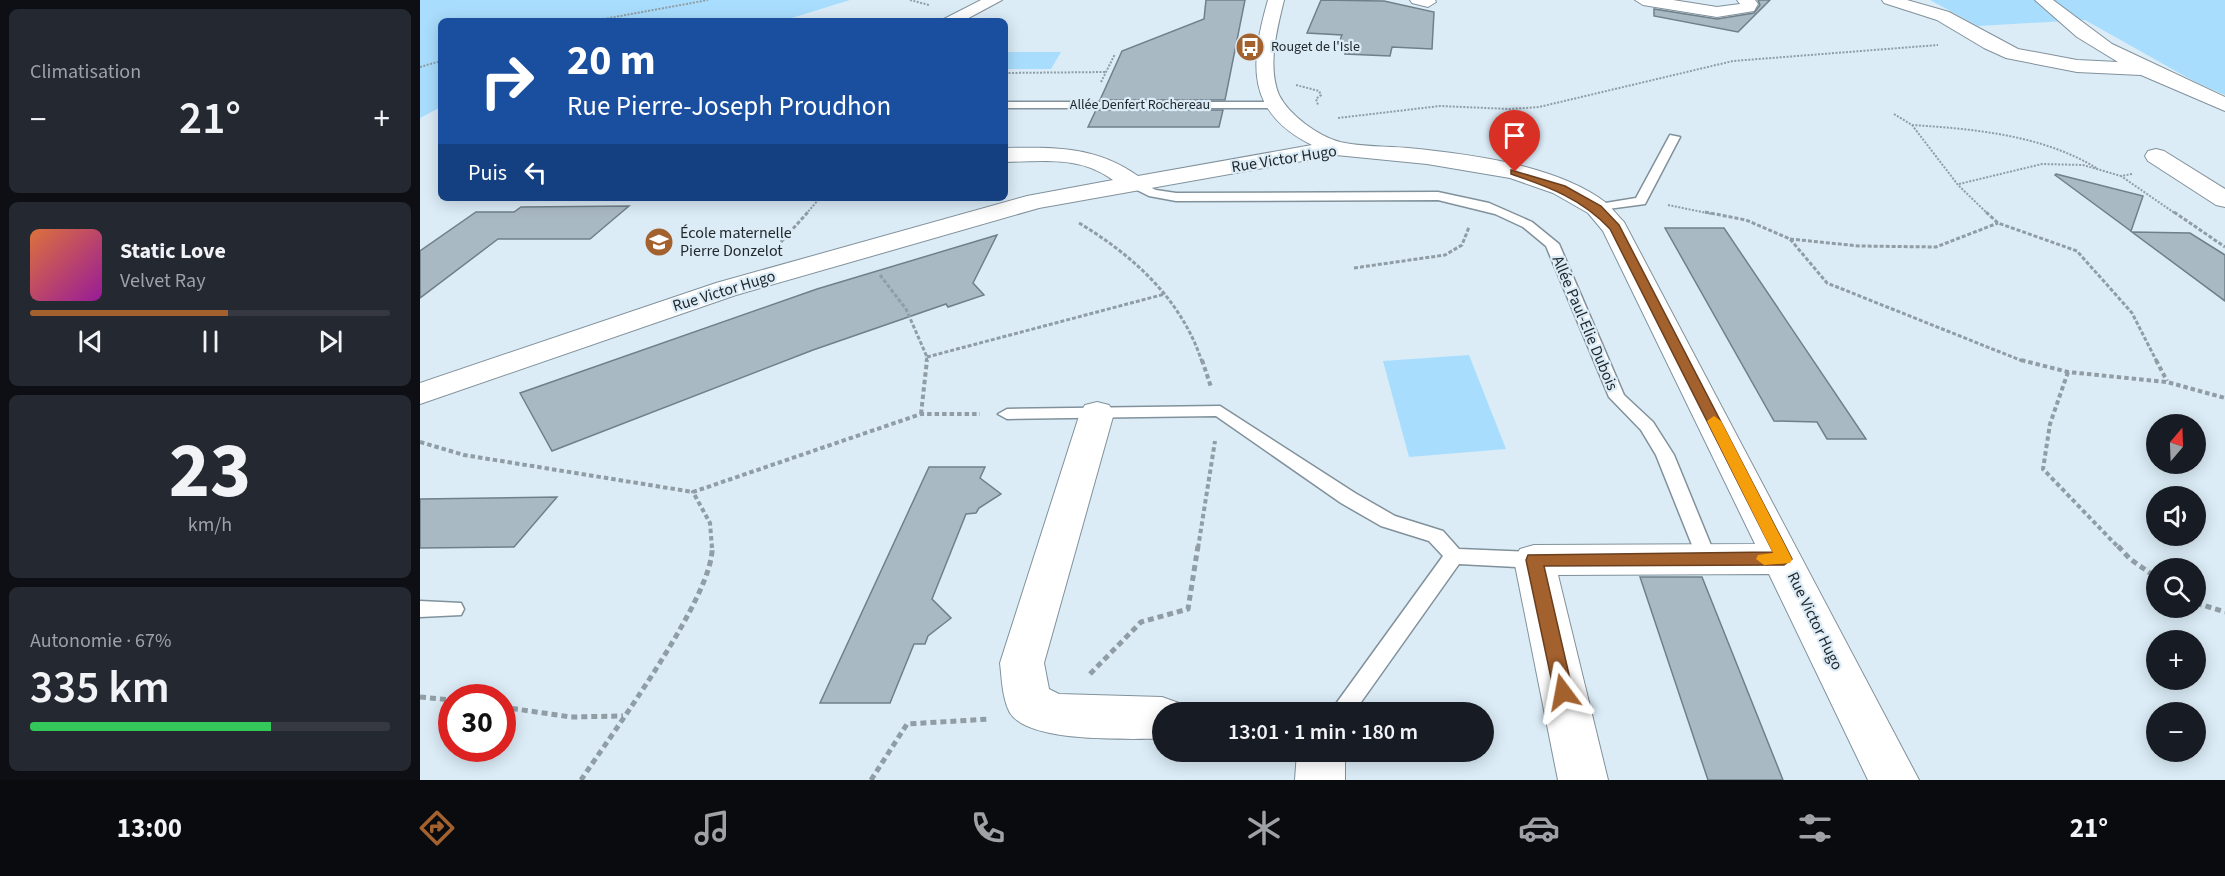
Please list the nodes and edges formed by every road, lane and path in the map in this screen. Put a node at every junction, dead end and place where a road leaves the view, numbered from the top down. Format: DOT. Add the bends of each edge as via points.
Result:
graph roads {
  1 [pos="708,0"];
  2 [pos="994,0"];
  3 [pos="1276,0"];
  4 [pos="1643,0"];
  5 [pos="1745,0"];
  6 [pos="1890,0"];
  7 [pos="2043,0"];
  8 [pos="609,18"];
  9 [pos="955,18"];
  10 [pos="1985,41"];
  11 [pos="438,62"];
  12 [pos="420,67"];
  13 [pos="2144,69"];
  14 [pos="1106,72"];
  15 [pos="1008,73"];
  16 [pos="1008,105"];
  17 [pos="1276,105"];
  18 [pos="2225,105"];
  19 [pos="1894,114"];
  20 [pos="1292,123"];
  21 [pos="1912,125"];
  22 [pos="1674,137"];
  23 [pos="1336,148"];
  24 [pos="1008,155"];
  25 [pos="2156,156"];
  26 [pos="2098,170"];
  27 [pos="2121,176"];
  28 [pos="1131,183"];
  29 [pos="1958,184"];
  30 [pos="2225,200"];
  31 [pos="1641,201"];
  32 [pos="1474,202"];
  33 [pos="1597,208"];
  34 [pos="1998,223"];
  35 [pos="1790,238"];
  36 [pos="859,251"];
  37 [pos="1354,268"];
  38 [pos="1165,294"];
  39 [pos="927,357"];
  40 [pos="2068,372"];
  41 [pos="2168,382"];
  42 [pos="420,394"];
  43 [pos="2225,398"];
  44 [pos="1097,413"];
  45 [pos="921,414"];
  46 [pos="1006,414"];
  47 [pos="420,442"];
  48 [pos="693,492"];
  49 [pos="1454,556"];
  50 [pos="1784,559"];
  51 [pos="1534,560"];
  52 [pos="1707,560"];
  53 [pos="2146,570"];
  54 [pos="2206,606"];
  55 [pos="420,609"];
  56 [pos="453,609"];
  57 [pos="2225,612"];
  58 [pos="420,697"];
  59 [pos="438,699"];
  60 [pos="1348,702"];
  61 [pos="516,709"];
  62 [pos="623,716"];
  63 [pos="1152,718"];
  64 [pos="1321,762"];
  65 [pos="581,780"];
  66 [pos="1320,780"];
  67 [pos="1583,780"];
  68 [pos="1894,780"];
  1 -- 8 [label="path"];
  2 -- 9 [label="street"];
  3 -- 17 [label="street" via="1268,31 1266,85"];
  4 -- 5 [label="street" via="1717,12 1748,8 1750,4"];
  6 -- 10 [label="street" via="1943,16"];
  7 -- 13 [label="street" via="2083,34"];
  10 -- 13 [label="street" via="2040,61"];
  10 -- 20 [label="path" via="1733,61 1539,107 1440,106"];
  11 -- 12 [label="path"];
  13 -- 18 [label="street"];
  14 -- 15 [label="path"];
  16 -- 17 [label="lane, Allée Denfert Rochereau"];
  17 -- 20 [label="street"];
  19 -- 21 [label="path"];
  20 -- 23 [label="street" via="1318,142"];
  21 -- 26 [label="path" via="2035,142 2090,162"];
  21 -- 29 [label="path"];
  22 -- 31 [label="lane"];
  23 -- 28 [label="street, Rue Victor Hugo"];
  23 -- 33 [label="street, Rue Victor Hugo" via="1427,157 1515,172 1562,188"];
  24 -- 28 [label="street" via="1098,159"];
  25 -- 30 [label="street"];
  26 -- 27 [label="path"];
  26 -- 29 [label="path" via="2084,165 2042,164"];
  28 -- 32 [label="lane, Allée Paul-Elie Dubois" via="1153,193 1176,197 1438,196"];
  28 -- 36 [label="street, Rue Victor Hugo" via="1036,201"];
  29 -- 34 [label="path"];
  31 -- 33 [label="lane"];
  31 -- 35 [label="path" via="1746,220"];
  32 -- 37 [label="path" via="1466,242 1459,250"];
  32 -- 52 [label="lane, Allée Paul-Elie Dubois" via="1516,217 1551,244 1617,397 1647,426 1665,455"];
  33 -- 50 [label="street, Rue Victor Hugo" via="1615,228"];
  34 -- 35 [label="path" via="1936,247 1858,246"];
  34 -- 41 [label="path" via="2077,251 2132,313"];
  35 -- 40 [label="path" via="1827,283 2028,363"];
  36 -- 39 [label="path" via="906,309"];
  36 -- 42 [label="street, Rue Victor Hugo" via="726,289"];
  38 -- 39 [label="path"];
  39 -- 45 [label="path"];
  40 -- 41 [label="path"];
  40 -- 53 [label="path" via="2050,424 2043,469 2130,559"];
  41 -- 43 [label="path"];
  44 -- 46 [label="lane"];
  44 -- 49 [label="lane" via="1220,411 1348,498 1388,520 1436,536"];
  44 -- 63 [label="street" via="1022,663 1028,701 1054,716"];
  45 -- 46 [label="path"];
  45 -- 48 [label="path"];
  47 -- 48 [label="path" via="464,455"];
  48 -- 62 [label="path" via="710,522 713,559 691,612"];
  49 -- 51 [label="lane"];
  49 -- 60 [label="lane"];
  50 -- 52 [label="street"];
  50 -- 68 [label="street, Rue Victor Hugo"];
  51 -- 52 [label="street"];
  51 -- 67 [label="street"];
  54 -- 57 [label="path"];
  55 -- 56 [label="lane"];
  58 -- 59 [label="path"];
  61 -- 62 [label="path" via="571,717"];
  62 -- 65 [label="path"];
  64 -- 66 [label="street"];
}
